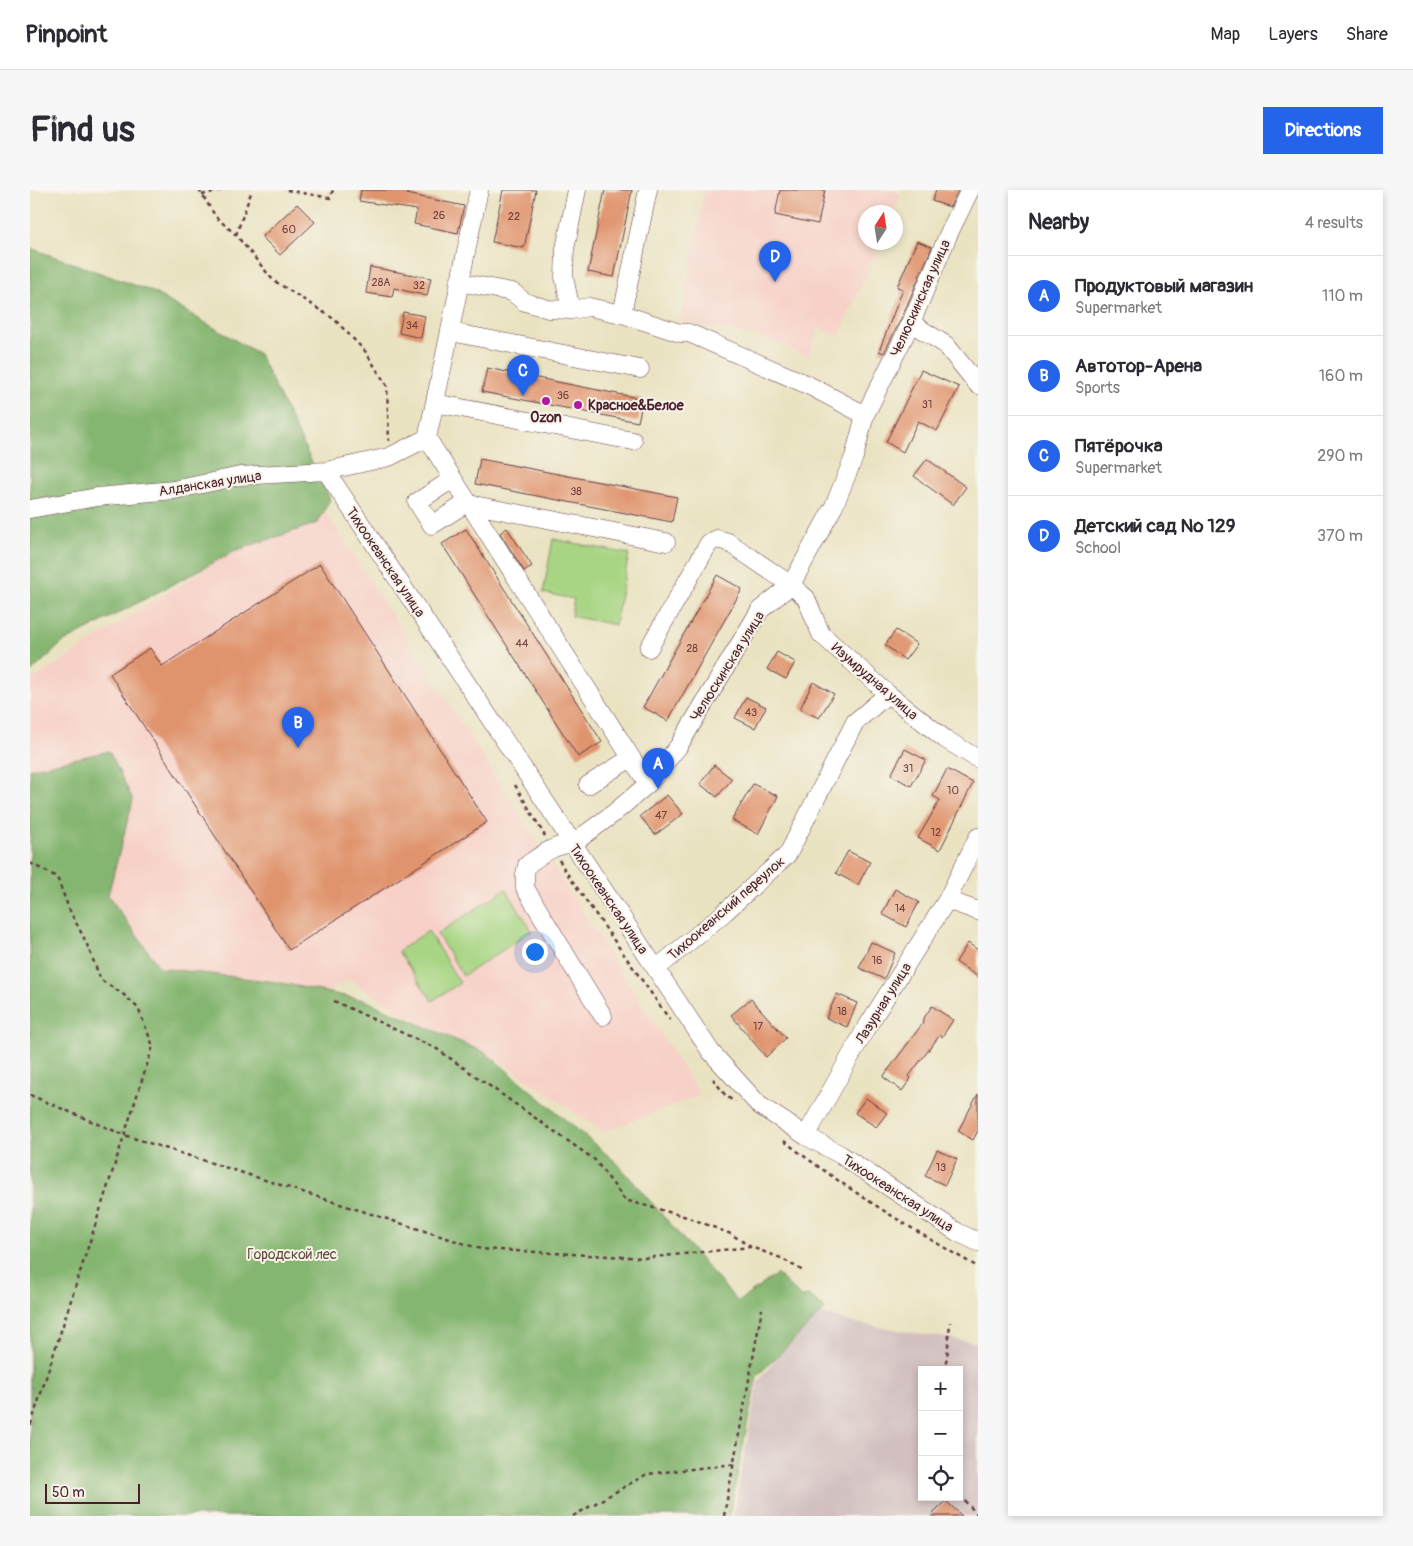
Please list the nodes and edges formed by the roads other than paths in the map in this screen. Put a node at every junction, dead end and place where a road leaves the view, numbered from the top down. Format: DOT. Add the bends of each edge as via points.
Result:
graph roads {
  1 [pos="479,190"];
  2 [pos="577,190"];
  3 [pos="648,190"];
  4 [pos="970,190"];
  5 [pos="459,282"];
  6 [pos="572,310"];
  7 [pos="622,314"];
  8 [pos="911,323"];
  9 [pos="451,332"];
  10 [pos="640,369"];
  11 [pos="978,385"];
  12 [pos="435,403"];
  13 [pos="865,415"];
  14 [pos="427,438"];
  15 [pos="633,441"];
  16 [pos="326,471"];
  17 [pos="453,479"];
  18 [pos="468,503"];
  19 [pos="30,508"];
  20 [pos="666,542"];
  21 [pos="791,585"];
  22 [pos="649,648"];
  23 [pos="888,694"];
  24 [pos="631,758"];
  25 [pos="978,759"];
  26 [pos="648,784"];
  27 [pos="588,785"];
  28 [pos="978,837"];
  29 [pos="572,844"];
  30 [pos="947,900"];
  31 [pos="978,911"];
  32 [pos="656,970"];
  33 [pos="603,1016"];
  34 [pos="806,1136"];
  35 [pos="978,1242"];
  1 -- 5 [label="street"];
  2 -- 6 [label="street" via="564,277"];
  3 -- 7 [label="street"];
  4 -- 8 [label="street, Челюскинская улица"];
  5 -- 6 [label="street" via="512,292 525,302 548,309"];
  5 -- 9 [label="street"];
  6 -- 7 [label="street" via="589,307"];
  7 -- 13 [label="street" via="689,333 808,385"];
  8 -- 11 [label="street" via="946,345"];
  8 -- 13 [label="street, Челюскинская улица"];
  9 -- 10 [label="street"];
  9 -- 12 [label="street"];
  12 -- 14 [label="street"];
  12 -- 15 [label="street"];
  13 -- 21 [label="street, Челюскинская улица" via="854,457 834,506"];
  14 -- 16 [label="street, Алданская улица" via="389,457"];
  14 -- 17 [label="street"];
  16 -- 19 [label="street, Алданская улица" via="240,476 174,490 96,497"];
  16 -- 29 [label="street, Тихоокеанская улица"];
  17 -- 18 [label="street"];
  17 -- 18 [label="street" via="416,502 432,525"];
  18 -- 20 [label="street"];
  18 -- 24 [label="street"];
  21 -- 22 [label="street, Изумрудная улица" via="728,542 717,540 708,543"];
  21 -- 23 [label="street, Изумрудная улица" via="806,598 820,634"];
  21 -- 26 [label="street, Челюскинская улица" via="760,610 678,747"];
  23 -- 25 [label="street, Изумрудная улица" via="945,739"];
  23 -- 32 [label="street, Тихоокеанский переулок" via="855,722 788,854"];
  24 -- 26 [label="street"];
  24 -- 27 [label="street"];
  26 -- 29 [label="street, Челюскинская улица"];
  28 -- 30 [label="street, Лазурная улица"];
  29 -- 32 [label="street, Тихоокеанская улица"];
  29 -- 33 [label="street" via="562,844 528,865 525,888"];
  30 -- 31 [label="street"];
  30 -- 34 [label="street, Лазурная улица" via="864,1030"];
  32 -- 34 [label="street, Тихоокеанская улица" via="711,1052 758,1105"];
  34 -- 35 [label="street, Тихоокеанская улица" via="842,1155 957,1232"];
}
